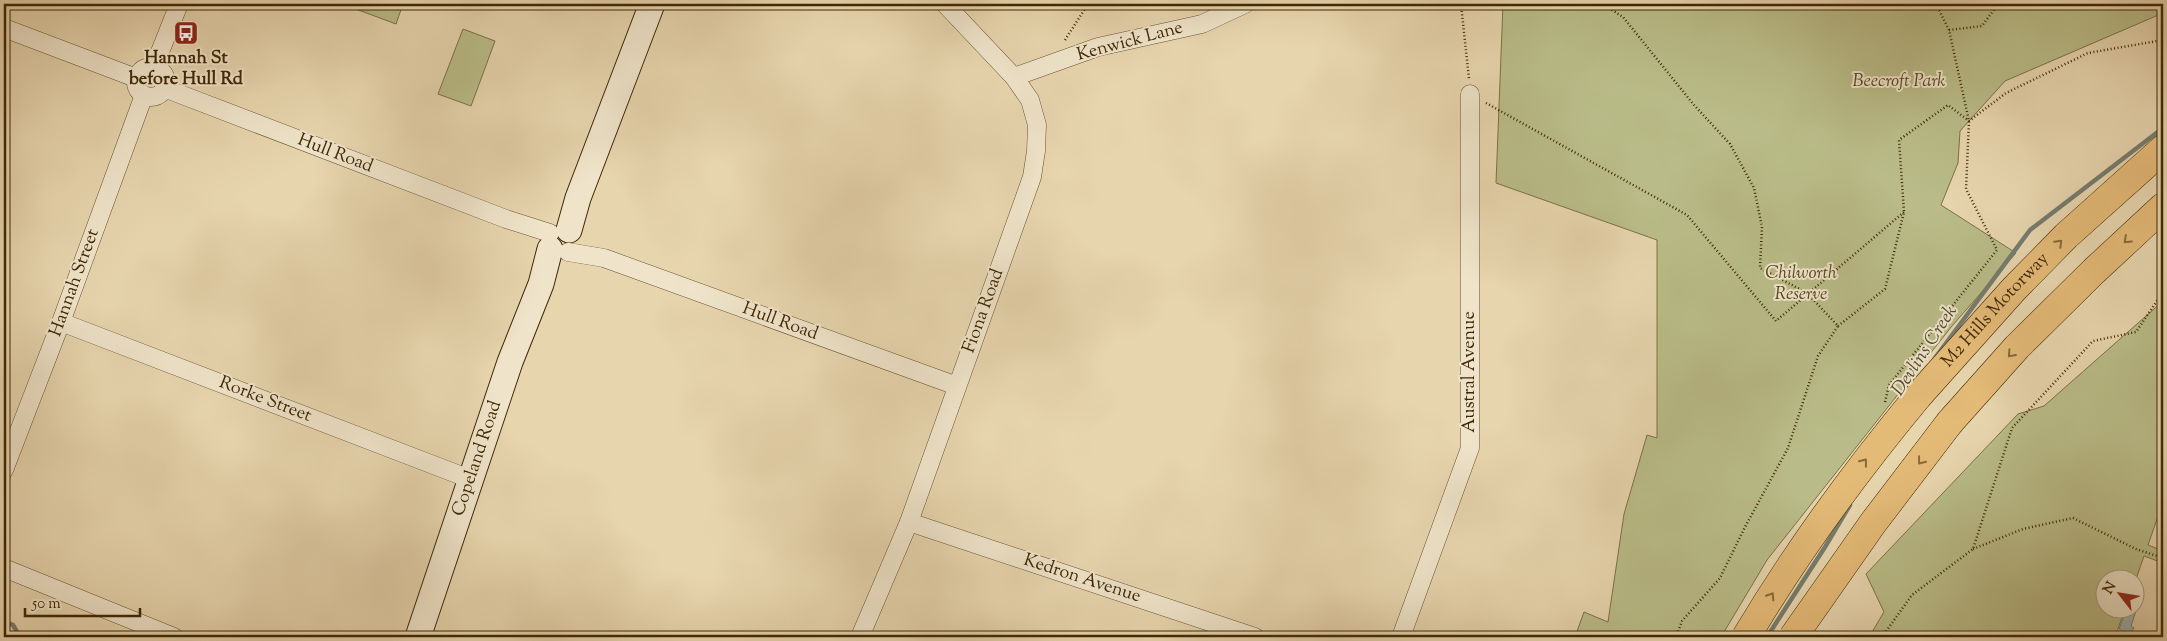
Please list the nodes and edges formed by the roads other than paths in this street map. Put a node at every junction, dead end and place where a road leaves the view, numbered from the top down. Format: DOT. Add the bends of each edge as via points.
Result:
graph roads {
  1 [pos="179,4"];
  2 [pos="652,4"];
  3 [pos="946,4"];
  4 [pos="1245,4"];
  5 [pos="4,28"];
  6 [pos="154,67"];
  7 [pos="1014,77"];
  8 [pos="136,78"];
  9 [pos="164,88"];
  10 [pos="1470,94"];
  11 [pos="144,95"];
  12 [pos="2163,149"];
  13 [pos="2163,207"];
  14 [pos="560,241"];
  15 [pos="61,322"];
  16 [pos="957,386"];
  17 [pos="4,470"];
  18 [pos="470,479"];
  19 [pos="909,522"];
  20 [pos="4,568"];
  21 [pos="174,637"];
  22 [pos="418,637"];
  23 [pos="860,637"];
  24 [pos="1255,637"];
  25 [pos="1401,637"];
  26 [pos="1746,637"];
  27 [pos="1793,637"];
  1 -- 6 [label="street"];
  2 -- 14 [label="main road, Copeland Road"];
  3 -- 7 [label="street, Fiona Road"];
  4 -- 7 [label="street, Kenwick Lane" via="1202,24 1098,47"];
  5 -- 8 [label="street"];
  6 -- 8 [label="street" via="143,69"];
  6 -- 9 [label="street" via="165,78"];
  7 -- 16 [label="street, Fiona Road" via="1030,100 1037,125 1032,177"];
  8 -- 11 [label="street" via="137,87"];
  9 -- 11 [label="street" via="155,96"];
  9 -- 14 [label="street, Hull Road"];
  10 -- 25 [label="street, Austral Avenue" via="1470,448"];
  11 -- 15 [label="street, Hannah Street"];
  26 -- 12 [label="highway, M2 Hills Motorway, one-way, bridge" via="1837,498 1919,395 2066,236"];
  13 -- 27 [label="highway, one-way, bridge" via="2017,347 1950,422 1873,523"];
  14 -- 16 [label="street, Hull Road"];
  14 -- 18 [label="main road, Copeland Road" via="510,362"];
  15 -- 17 [label="street, Hannah Street"];
  15 -- 18 [label="street, Rorke Street"];
  16 -- 19 [label="street, Fiona Road"];
  18 -- 22 [label="main road, Copeland Road"];
  19 -- 23 [label="street, Fiona Road"];
  19 -- 24 [label="street, Kedron Avenue"];
  20 -- 21 [label="street"];
}
